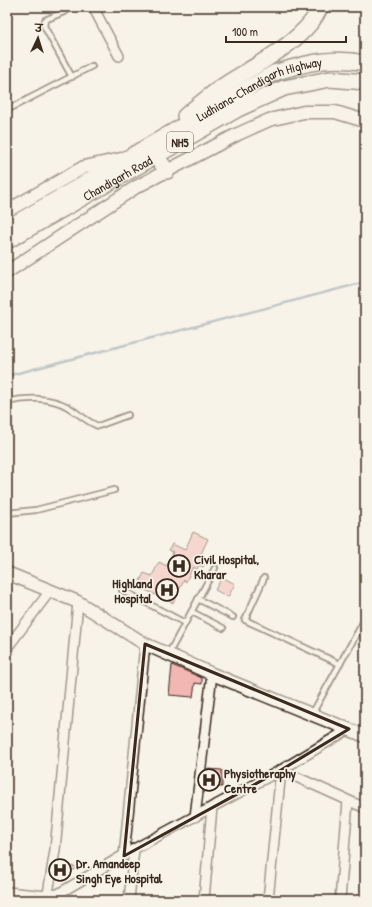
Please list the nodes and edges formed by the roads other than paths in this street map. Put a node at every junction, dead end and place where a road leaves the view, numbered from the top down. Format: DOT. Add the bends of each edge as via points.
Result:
graph roads {
  1 [pos="93,7"];
  2 [pos="320,7"];
  3 [pos="66,11"];
  4 [pos="119,56"];
  5 [pos="365,63"];
  6 [pos="92,66"];
  7 [pos="72,77"];
  8 [pos="365,82"];
  9 [pos="7,110"];
  10 [pos="365,121"];
  11 [pos="169,133"];
  12 [pos="156,156"];
  13 [pos="128,157"];
  14 [pos="167,170"];
  15 [pos="7,211"];
  16 [pos="7,228"];
  17 [pos="7,241"];
  18 [pos="7,272"];
  19 [pos="7,402"];
  20 [pos="128,415"];
  21 [pos="114,490"];
  22 [pos="7,513"];
  23 [pos="215,568"];
  24 [pos="7,573"];
  25 [pos="264,578"];
  26 [pos="122,590"];
  27 [pos="50,591"];
  28 [pos="198,599"];
  29 [pos="78,602"];
  30 [pos="192,612"];
  31 [pos="233,617"];
  32 [pos="365,619"];
  33 [pos="185,623"];
  34 [pos="223,628"];
  35 [pos="145,644"];
  36 [pos="7,648"];
  37 [pos="168,655"];
  38 [pos="340,664"];
  39 [pos="212,674"];
  40 [pos="312,715"];
  41 [pos="349,729"];
  42 [pos="365,736"];
  43 [pos="281,770"];
  44 [pos="348,801"];
  45 [pos="212,808"];
  46 [pos="365,808"];
  47 [pos="195,817"];
  48 [pos="134,849"];
  49 [pos="124,856"];
  50 [pos="7,892"];
  51 [pos="47,898"];
  52 [pos="129,900"];
  53 [pos="204,900"];
  54 [pos="268,900"];
  55 [pos="340,900"];
  1 -- 4 [label="street"];
  2 -- 11 [label="highway" via="302,33 204,100"];
  3 -- 7 [label="lane" via="46,20 44,26"];
  5 -- 11 [label="highway, Ludhiana-Chandigarh Highway / NH5" via="350,60 310,62 274,73"];
  6 -- 7 [label="lane"];
  7 -- 9 [label="lane"];
  8 -- 12 [label="highway, Chandigarh Road / NH5" via="330,79 284,88 238,109"];
  10 -- 14 [label="street" via="335,112 304,112 269,120"];
  11 -- 13 [label="highway, Ludhiana-Chandigarh Highway / NH5"];
  12 -- 14 [label="highway"];
  12 -- 17 [label="highway, Chandigarh Road / NH5"];
  13 -- 15 [label="street" via="84,167"];
  13 -- 16 [label="highway, Ludhiana-Chandigarh Highway / NH5"];
  14 -- 18 [label="street" via="136,187"];
  19 -- 20 [label="lane" via="31,398 53,401 98,426"];
  21 -- 22 [label="lane" via="41,509"];
  23 -- 28 [label="lane"];
  24 -- 27 [label="street"];
  25 -- 38 [label="lane" via="245,620"];
  26 -- 33 [label="lane"];
  27 -- 29 [label="street"];
  27 -- 36 [label="street"];
  28 -- 30 [label="lane"];
  28 -- 31 [label="lane"];
  29 -- 35 [label="street"];
  29 -- 51 [label="street" via="55,850"];
  30 -- 33 [label="lane"];
  30 -- 34 [label="lane"];
  32 -- 38 [label="lane"];
  33 -- 37 [label="lane"];
  35 -- 37 [label="street"];
  35 -- 49 [label="street"];
  37 -- 39 [label="street"];
  38 -- 40 [label="lane"];
  39 -- 40 [label="street"];
  39 -- 47 [label="street"];
  40 -- 41 [label="street"];
  41 -- 42 [label="street"];
  41 -- 43 [label="street"];
  43 -- 44 [label="street"];
  43 -- 45 [label="street"];
  43 -- 54 [label="street"];
  44 -- 46 [label="street"];
  44 -- 55 [label="street"];
  45 -- 47 [label="street"];
  45 -- 53 [label="street"];
  47 -- 48 [label="street"];
  48 -- 49 [label="street"];
  48 -- 52 [label="street"];
  49 -- 51 [label="street"];
  50 -- 51 [label="street"];
}
